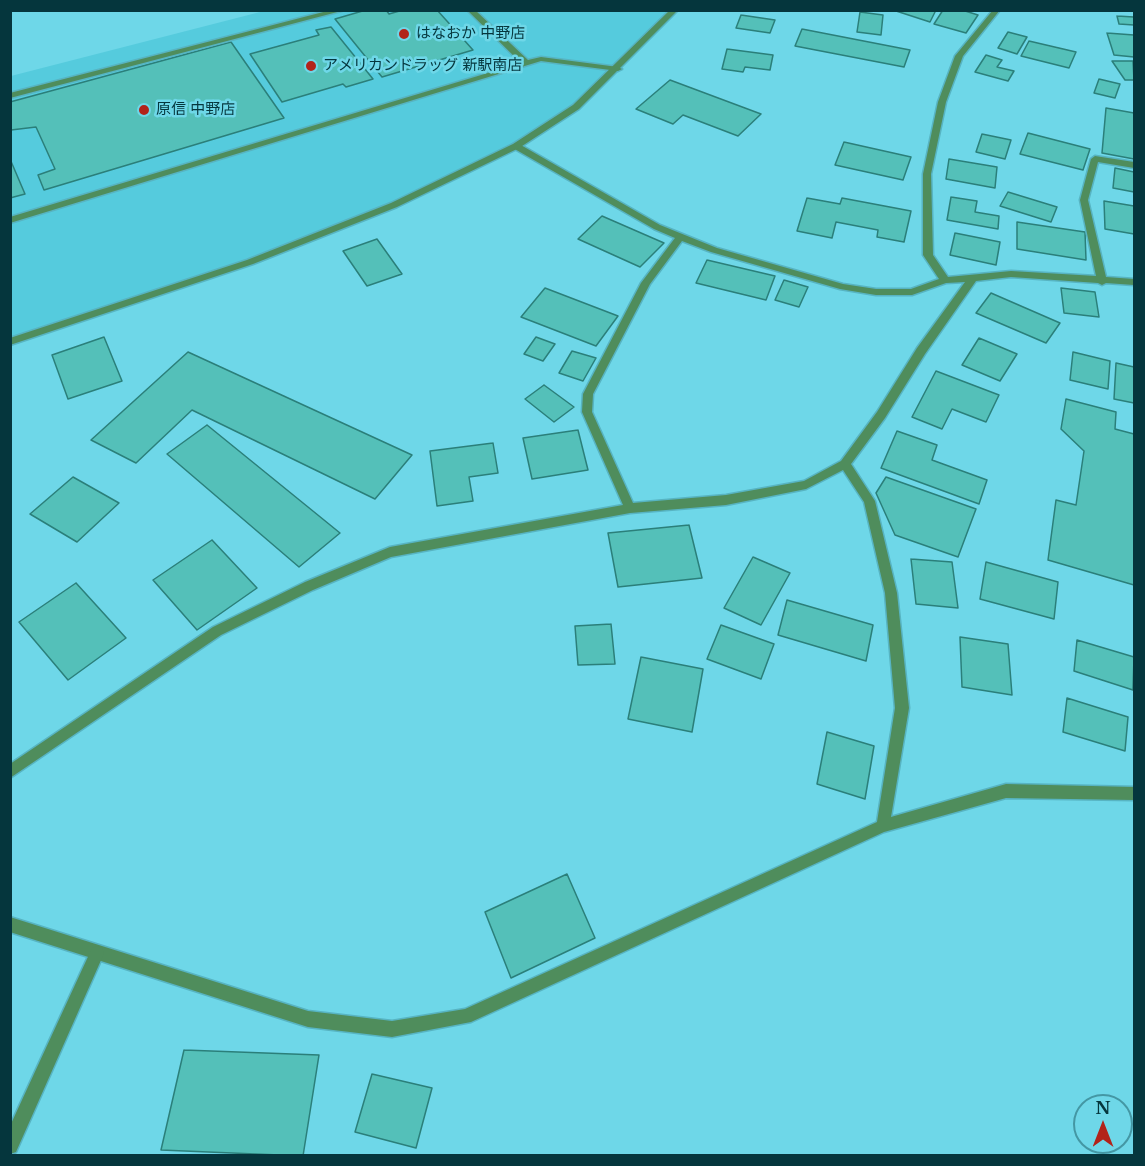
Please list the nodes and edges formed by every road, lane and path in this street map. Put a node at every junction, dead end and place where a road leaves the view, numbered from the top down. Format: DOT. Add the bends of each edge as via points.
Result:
graph roads {
  1 [pos="342,10"];
  2 [pos="470,10"];
  3 [pos="675,10"];
  4 [pos="997,10"];
  5 [pos="527,64"];
  6 [pos="618,69"];
  7 [pos="10,96"];
  8 [pos="516,146"];
  9 [pos="1134,165"];
  10 [pos="10,220"];
  11 [pos="679,238"];
  12 [pos="973,278"];
  13 [pos="945,280"];
  14 [pos="1101,282"];
  15 [pos="1134,282"];
  16 [pos="10,342"];
  17 [pos="844,464"];
  18 [pos="630,508"];
  19 [pos="10,772"];
  20 [pos="1134,794"];
  21 [pos="883,826"];
  22 [pos="10,924"];
  23 [pos="97,952"];
  24 [pos="10,1146"];
  1 -- 7 [label="street"];
  2 -- 5 [label="street"];
  3 -- 6 [label="street"];
  4 -- 13 [label="street" via="959,56 942,102 927,174 928,255"];
  5 -- 6 [label="street" via="541,59"];
  5 -- 10 [label="street"];
  6 -- 8 [label="street" via="576,107"];
  8 -- 11 [label="street"];
  8 -- 16 [label="street" via="394,205 250,262"];
  9 -- 14 [label="street" via="1095,159 1084,200"];
  11 -- 13 [label="street" via="843,287 912,292"];
  11 -- 18 [label="street" via="646,283 588,394 587,412"];
  12 -- 13 [label="street"];
  12 -- 14 [label="street" via="1011,274"];
  12 -- 17 [label="street"];
  14 -- 15 [label="street"];
  17 -- 18 [label="street" via="806,485 726,500"];
  17 -- 21 [label="street" via="869,501 891,593 902,708"];
  18 -- 19 [label="street" via="390,552 309,586 217,631"];
  20 -- 21 [label="street" via="1006,791"];
  21 -- 23 [label="street" via="466,1017 392,1029 308,1019"];
  22 -- 23 [label="street"];
  23 -- 24 [label="street"];
}
